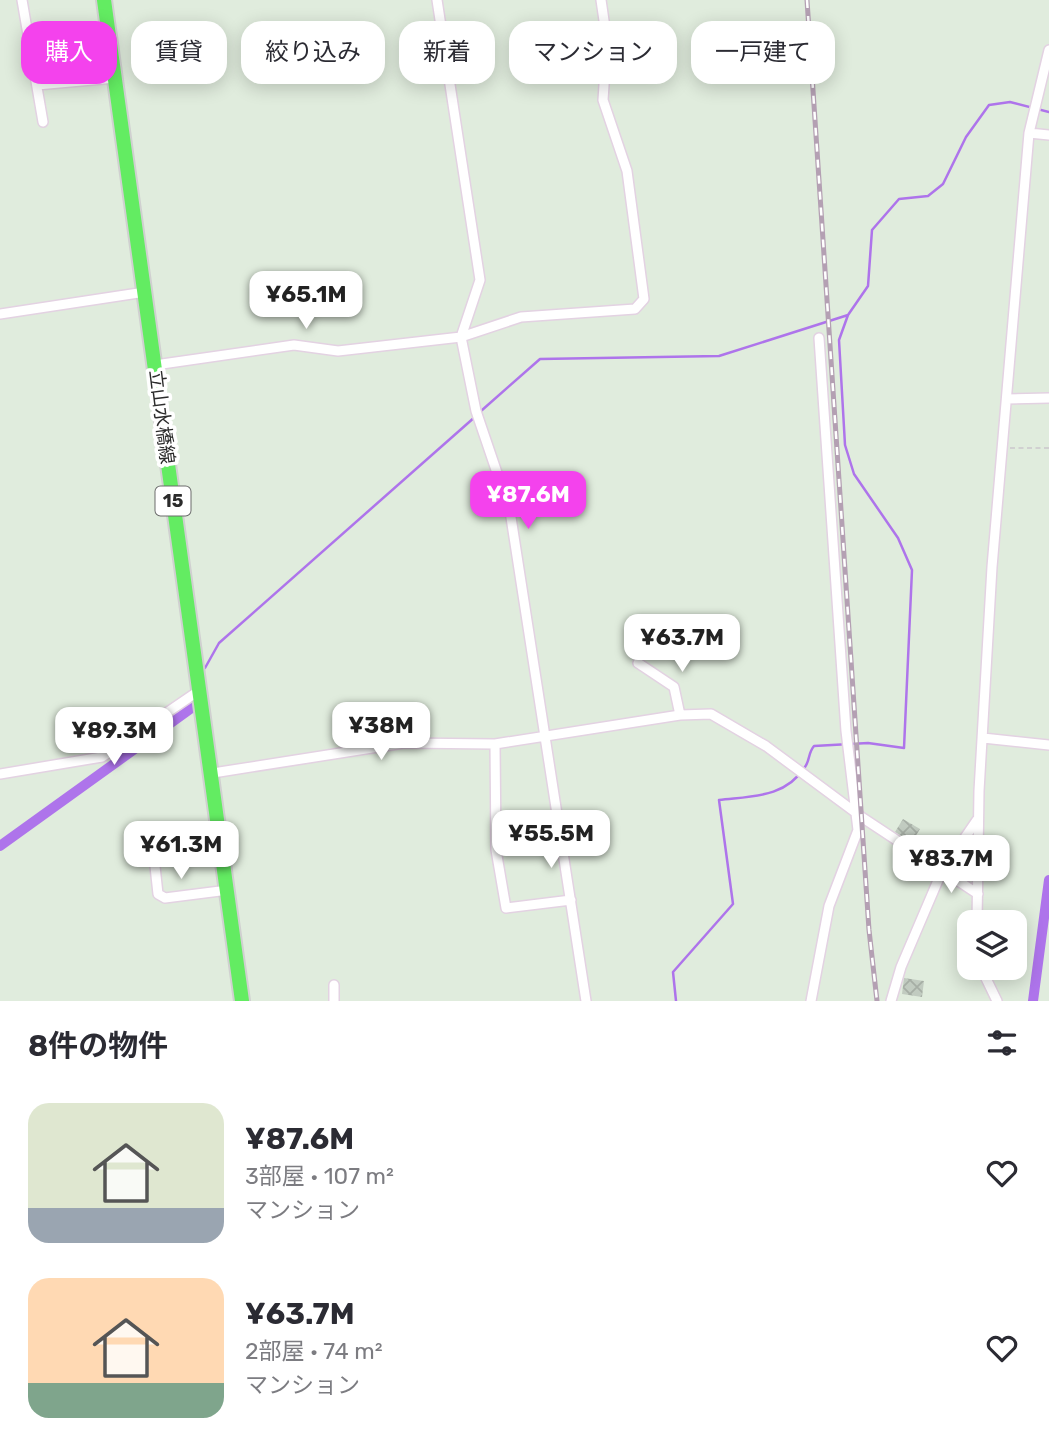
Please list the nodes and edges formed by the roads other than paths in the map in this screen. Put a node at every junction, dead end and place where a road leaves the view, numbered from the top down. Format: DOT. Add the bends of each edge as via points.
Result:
graph roads {
  1 [pos="22,0"];
  2 [pos="104,0"];
  3 [pos="437,0"];
  4 [pos="601,0"];
  5 [pos="107,21"];
  6 [pos="1049,50"];
  7 [pos="48,84"];
  8 [pos="115,84"];
  9 [pos="37,85"];
  10 [pos="43,122"];
  11 [pos="1029,133"];
  12 [pos="1049,135"];
  13 [pos="145,292"];
  14 [pos="0,314"];
  15 [pos="461,337"];
  16 [pos="819,338"];
  17 [pos="155,365"];
  18 [pos="1049,398"];
  19 [pos="1007,399"];
  20 [pos="639,663"];
  21 [pos="200,690"];
  22 [pos="680,715"];
  23 [pos="546,735"];
  24 [pos="983,738"];
  25 [pos="495,744"];
  26 [pos="1049,745"];
  27 [pos="213,773"];
  28 [pos="0,774"];
  29 [pos="857,813"];
  30 [pos="978,819"];
  31 [pos="153,848"];
  32 [pos="942,871"];
  33 [pos="228,890"];
  34 [pos="978,894"];
  35 [pos="571,900"];
  36 [pos="977,910"];
  37 [pos="987,980"];
  38 [pos="334,985"];
  39 [pos="242,1001"];
  40 [pos="334,1001"];
  41 [pos="586,1001"];
  42 [pos="811,1001"];
  43 [pos="891,1001"];
  44 [pos="997,1001"];
  1 -- 9 [label="street"];
  2 -- 5 [label="main road, 立山水橋線 / 15"];
  3 -- 15 [label="street" via="480,280"];
  4 -- 15 [label="street" via="607,41 603,100 627,171 645,299 635,309 521,317"];
  6 -- 11 [label="street"];
  7 -- 9 [label="street"];
  8 -- 13 [label="main road, 立山水橋線 / 15"];
  9 -- 10 [label="street"];
  11 -- 12 [label="street"];
  11 -- 19 [label="street"];
  13 -- 14 [label="street"];
  13 -- 17 [label="main road, 立山水橋線 / 15"];
  15 -- 17 [label="street" via="338,351 294,345"];
  15 -- 23 [label="street" via="476,411 510,511"];
  16 -- 29 [label="street" via="846,731"];
  17 -- 21 [label="main road, 立山水橋線 / 15"];
  18 -- 19 [label="street"];
  19 -- 24 [label="street"];
  20 -- 22 [label="street" via="674,687"];
  21 -- 27 [label="main road, 立山水橋線 / 15"];
  21 -- 28 [label="street" via="102,757"];
  22 -- 23 [label="street"];
  22 -- 29 [label="street" via="711,714 766,746"];
  23 -- 25 [label="street"];
  23 -- 35 [label="street"];
  24 -- 26 [label="street"];
  24 -- 30 [label="street"];
  25 -- 27 [label="street" via="404,743"];
  25 -- 35 [label="street" via="496,850 506,908"];
  27 -- 33 [label="main road, 立山水橋線 / 15"];
  29 -- 32 [label="street"];
  29 -- 42 [label="street" via="858,830 829,906"];
  30 -- 32 [label="street"];
  30 -- 34 [label="street"];
  31 -- 33 [label="street" via="158,894 165,898"];
  32 -- 34 [label="street"];
  32 -- 43 [label="street"];
  33 -- 39 [label="main road, 立山水橋線 / 15"];
  34 -- 36 [label="street"];
  35 -- 41 [label="street"];
  37 -- 44 [label="street"];
  38 -- 40 [label="street"];
}
